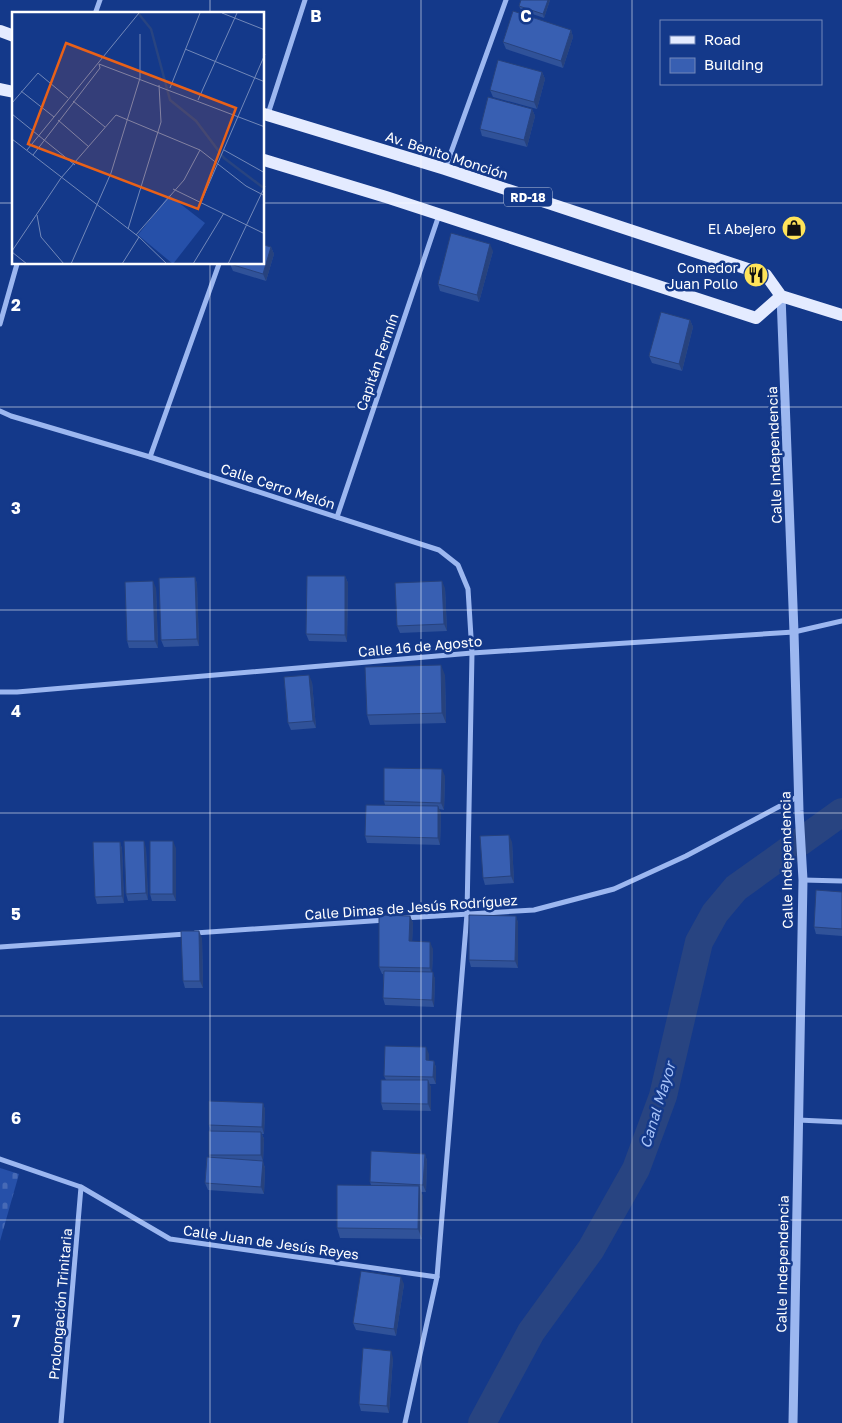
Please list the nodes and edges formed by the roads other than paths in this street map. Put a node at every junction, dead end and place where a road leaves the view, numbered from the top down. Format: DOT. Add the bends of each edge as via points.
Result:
graph roads {
  1 [pos="100,0"];
  2 [pos="304,0"];
  3 [pos="506,0"];
  4 [pos="96,12"];
  5 [pos="0,31"];
  6 [pos="12,35"];
  7 [pos="266,114"];
  8 [pos="265,160"];
  9 [pos="445,170"];
  10 [pos="439,215"];
  11 [pos="17,265"];
  12 [pos="219,265"];
  13 [pos="781,296"];
  14 [pos="842,315"];
  15 [pos="0,324"];
  16 [pos="0,411"];
  17 [pos="150,457"];
  18 [pos="337,517"];
  19 [pos="842,621"];
  20 [pos="794,632"];
  21 [pos="472,653"];
  22 [pos="0,692"];
  23 [pos="798,796"];
  24 [pos="803,876"];
  25 [pos="842,881"];
  26 [pos="467,914"];
  27 [pos="0,947"];
  28 [pos="798,1120"];
  29 [pos="842,1122"];
  30 [pos="0,1159"];
  31 [pos="81,1188"];
  32 [pos="437,1277"];
  33 [pos="61,1423"];
  34 [pos="405,1423"];
  35 [pos="793,1423"];
  1 -- 4 [label="street"];
  2 -- 7 [label="street"];
  3 -- 9 [label="street"];
  5 -- 6 [label="main road"];
  7 -- 9 [label="main road, Av. Benito Monción / RD-18"];
  8 -- 10 [label="main road"];
  9 -- 13 [label="main road, Av. Benito Monción / RD-18" via="766,275"];
  10 -- 13 [label="main road" via="756,318"];
  10 -- 18 [label="street, Capitán Fermín"];
  11 -- 15 [label="street"];
  12 -- 17 [label="street"];
  13 -- 14 [label="main road"];
  13 -- 20 [label="street, Calle Independencia"];
  16 -- 17 [label="street, Calle Cerro Melón"];
  17 -- 18 [label="street, Calle Cerro Melón"];
  18 -- 21 [label="street, Calle Cerro Melón" via="439,550 458,564 468,589"];
  19 -- 20 [label="street, Calle 16 de Agosto"];
  20 -- 21 [label="street, Calle 16 de Agosto"];
  20 -- 23 [label="street, Calle Independencia"];
  21 -- 22 [label="street, Calle 16 de Agosto"];
  21 -- 26 [label="street, Calle Cerro Melón"];
  23 -- 24 [label="street, Calle Independencia"];
  23 -- 26 [label="street, Calle Dimas de Jesús Rodríguez" via="686,856 614,889 534,910"];
  24 -- 25 [label="street"];
  24 -- 28 [label="street, Calle Independencia"];
  26 -- 27 [label="street, Calle Dimas de Jesús Rodríguez"];
  26 -- 32 [label="street, Calle Cerro Melón"];
  28 -- 29 [label="street"];
  28 -- 35 [label="street, Calle Independencia"];
  30 -- 31 [label="street, Calle Juan de Jesús Reyes"];
  31 -- 32 [label="street, Calle Juan de Jesús Reyes" via="170,1239"];
  31 -- 33 [label="street, Prolongación Trinitaria"];
  32 -- 34 [label="street, Calle Cerro Melón"];
}
